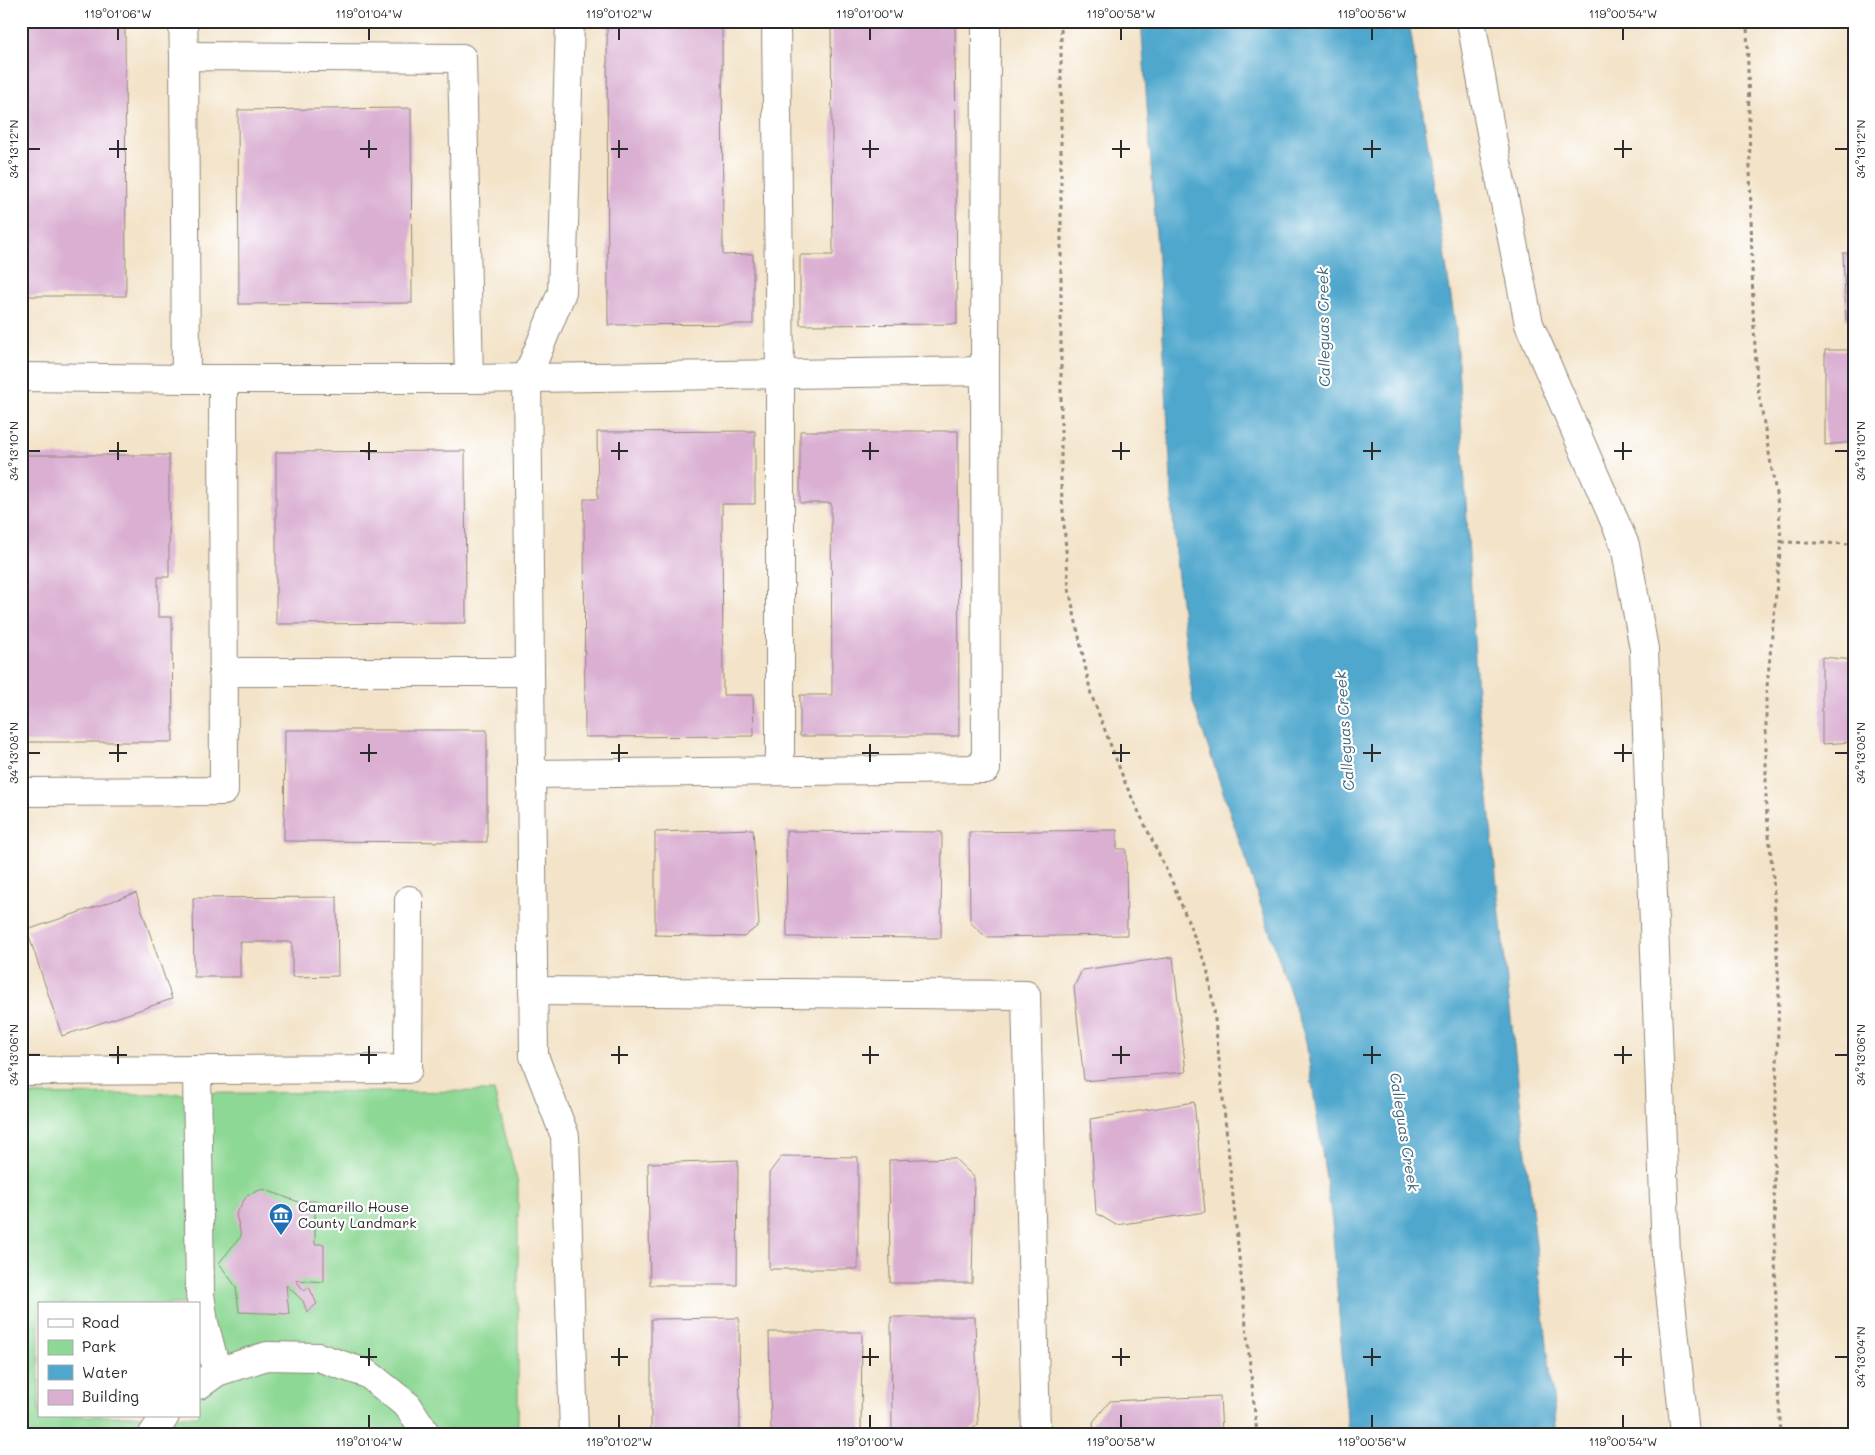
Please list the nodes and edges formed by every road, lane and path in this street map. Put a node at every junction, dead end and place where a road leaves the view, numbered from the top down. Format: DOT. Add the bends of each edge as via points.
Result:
graph roads {
  1 [pos="183,21"];
  2 [pos="570,21"];
  3 [pos="776,21"];
  4 [pos="986,21"];
  5 [pos="1061,21"];
  6 [pos="1471,21"];
  7 [pos="1748,21"];
  8 [pos="184,56"];
  9 [pos="985,371"];
  10 [pos="780,374"];
  11 [pos="21,376"];
  12 [pos="527,377"];
  13 [pos="186,379"];
  14 [pos="223,379"];
  15 [pos="469,379"];
  16 [pos="1781,542"];
  17 [pos="1854,544"];
  18 [pos="223,672"];
  19 [pos="530,672"];
  20 [pos="780,771"];
  21 [pos="531,774"];
  22 [pos="21,792"];
  23 [pos="409,900"];
  24 [pos="533,991"];
  25 [pos="197,1070"];
  26 [pos="21,1071"];
  27 [pos="208,1378"];
  28 [pos="164,1418"];
  29 [pos="153,1434"];
  30 [pos="426,1434"];
  31 [pos="574,1434"];
  32 [pos="1036,1434"];
  33 [pos="1257,1434"];
  34 [pos="1685,1434"];
  35 [pos="1781,1434"];
  1 -- 8 [label="street"];
  2 -- 12 [label="street" via="562,292"];
  3 -- 10 [label="street"];
  4 -- 9 [label="street"];
  5 -- 33 [label="path" via="1061,485 1069,589 1091,694 1126,784 1173,884 1206,968 1214,1010"];
  6 -- 34 [label="street" via="1529,324 1625,545 1644,649 1666,1254"];
  7 -- 16 [label="path" via="1757,383 1779,511"];
  8 -- 13 [label="street"];
  8 -- 15 [label="street" via="462,58"];
  9 -- 10 [label="street"];
  9 -- 20 [label="street" via="986,769"];
  10 -- 12 [label="street"];
  10 -- 20 [label="street"];
  11 -- 13 [label="street"];
  12 -- 15 [label="street"];
  12 -- 19 [label="street"];
  13 -- 14 [label="street"];
  14 -- 15 [label="street"];
  14 -- 18 [label="street"];
  16 -- 17 [label="path"];
  16 -- 35 [label="path" via="1766,696 1766,804 1779,991 1774,1173"];
  18 -- 19 [label="street"];
  18 -- 22 [label="street" via="224,790"];
  19 -- 21 [label="street"];
  20 -- 21 [label="street"];
  21 -- 24 [label="street"];
  23 -- 25 [label="street" via="408,1069"];
  24 -- 31 [label="street" via="534,1056 565,1136"];
  24 -- 32 [label="street" via="1026,995"];
  25 -- 26 [label="street"];
  25 -- 27 [label="street" via="200,1294"];
  27 -- 30 [label="street" via="266,1356 318,1357 368,1374 408,1406"];
  28 -- 29 [label="street"];
}
